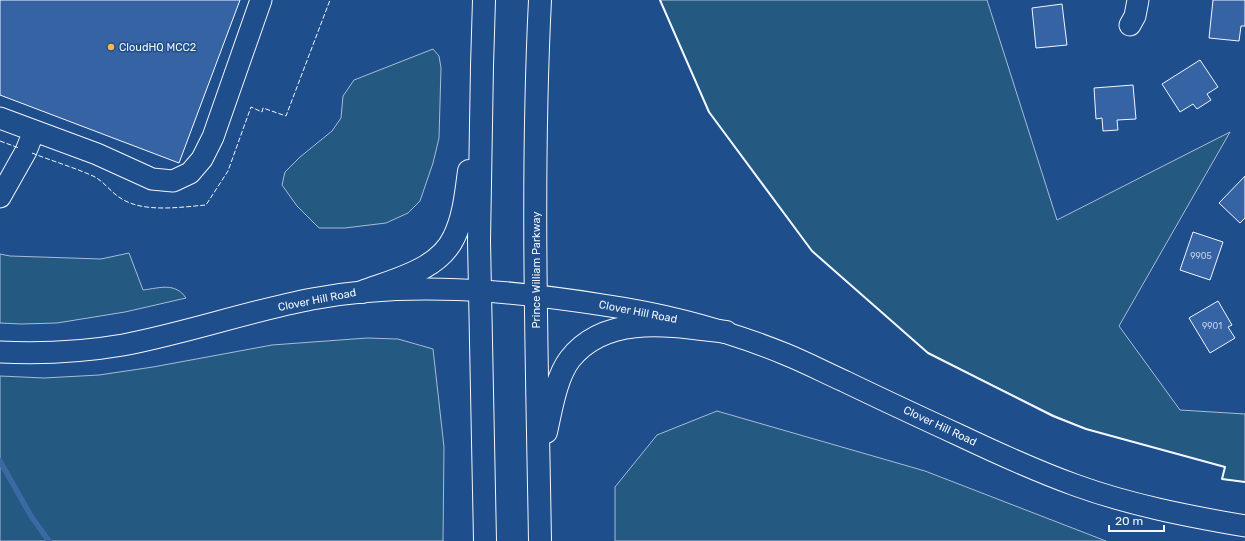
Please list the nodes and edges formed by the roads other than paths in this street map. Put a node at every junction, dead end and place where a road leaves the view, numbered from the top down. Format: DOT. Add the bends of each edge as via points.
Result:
graph roads {
  1 [pos="261,0"];
  2 [pos="484,0"];
  3 [pos="540,0"];
  4 [pos="1138,0"];
  5 [pos="1130,26"];
  6 [pos="481,107"];
  7 [pos="0,118"];
  8 [pos="34,131"];
  9 [pos="0,196"];
  10 [pos="480,291"];
  11 [pos="362,292"];
  12 [pos="536,296"];
  13 [pos="726,332"];
  14 [pos="0,352"];
  15 [pos="539,458"];
  16 [pos="1245,526"];
  17 [pos="485,541"];
  18 [pos="540,541"];
  1 -- 8 [label="street" via="212,137 202,159 190,173 173,181 152,179 97,154"];
  2 -- 6 [label="highway"];
  3 -- 12 [label="highway, Prince William Parkway" via="537,62"];
  4 -- 5 [label="street"];
  6 -- 10 [label="highway"];
  6 -- 11 [label="highway" via="463,210 449,247 429,264"];
  7 -- 8 [label="street"];
  8 -- 9 [label="street" via="26,151"];
  10 -- 11 [label="street, Clover Hill Road"];
  10 -- 12 [label="street, Clover Hill Road"];
  10 -- 17 [label="highway"];
  11 -- 14 [label="street, Clover Hill Road" via="311,299 124,345 73,352"];
  12 -- 13 [label="street, Clover Hill Road" via="673,317"];
  12 -- 15 [label="highway, Prince William Parkway"];
  13 -- 15 [label="highway" via="663,325 640,326 607,333 581,348 562,372"];
  13 -- 16 [label="street, Clover Hill Road" via="787,355 1014,461 1074,485 1129,503"];
  15 -- 18 [label="highway, Prince William Parkway"];
}
